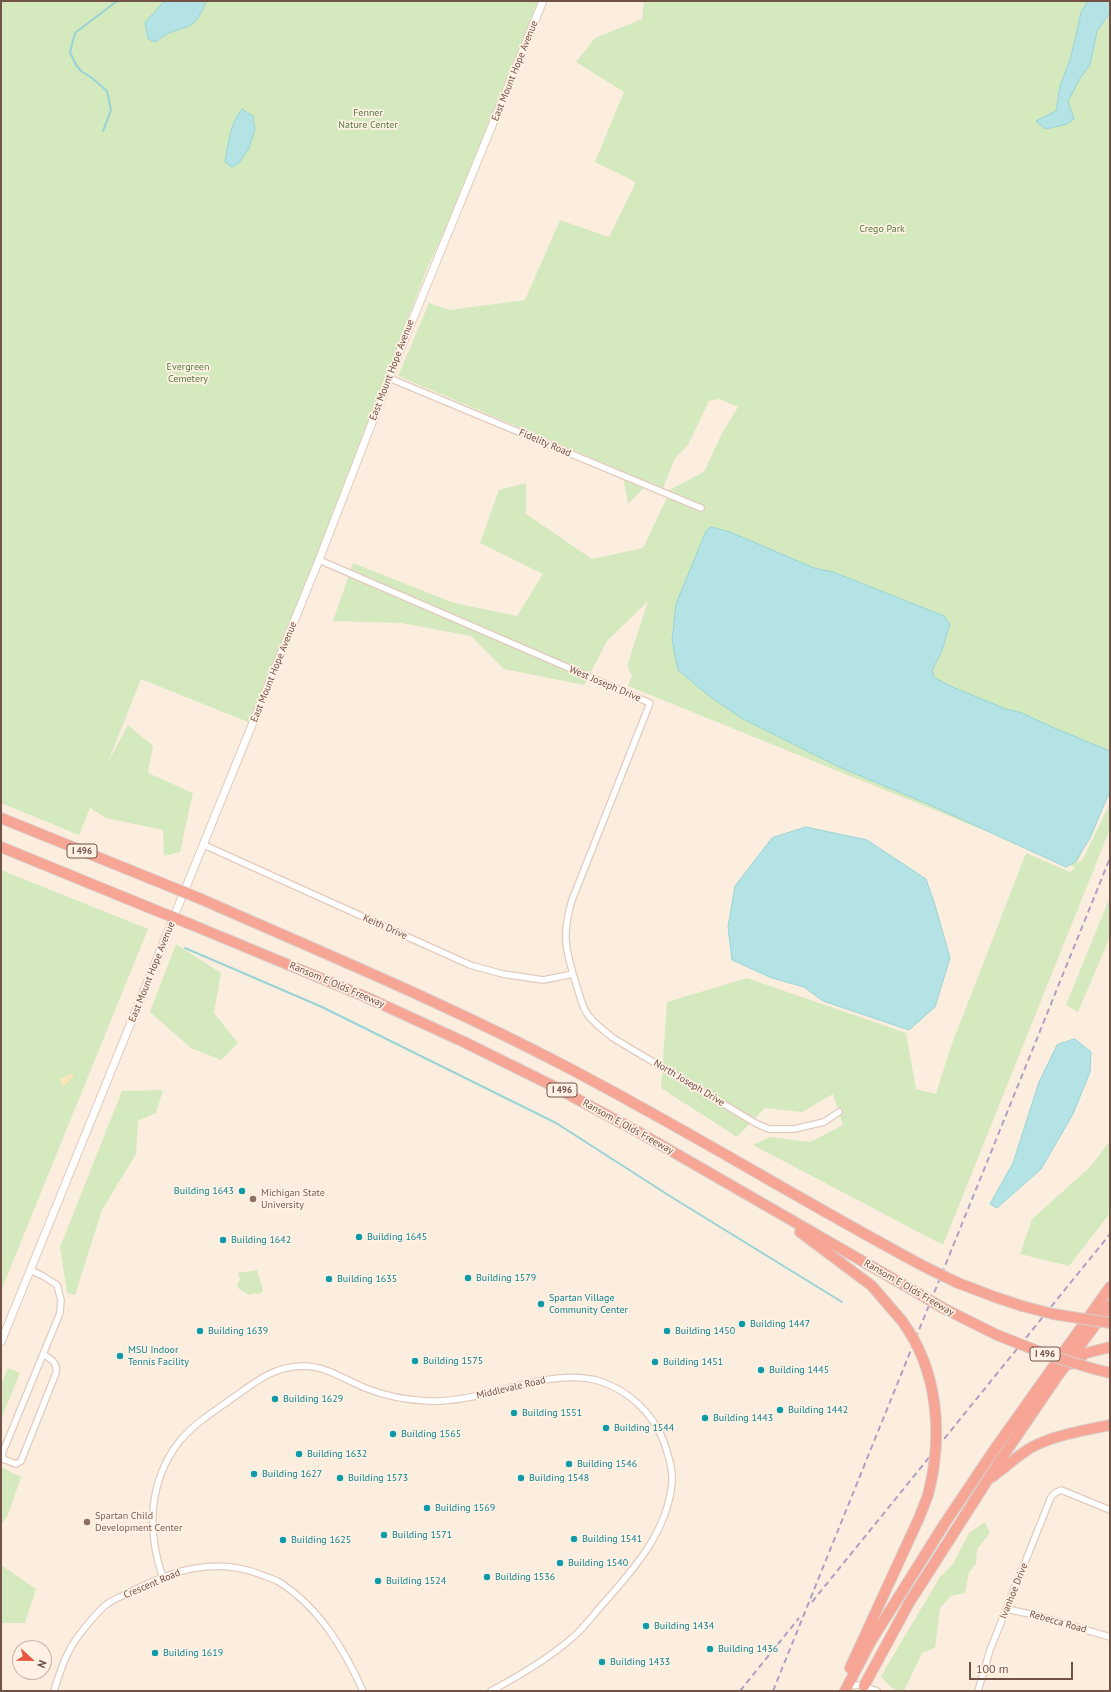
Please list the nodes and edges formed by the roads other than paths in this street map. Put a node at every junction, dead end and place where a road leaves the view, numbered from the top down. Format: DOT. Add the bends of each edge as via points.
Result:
graph roads {
  1 [pos="543,1"];
  2 [pos="389,378"];
  3 [pos="701,508"];
  4 [pos="319,560"];
  5 [pos="1,818"];
  6 [pos="204,845"];
  7 [pos="1,847"];
  8 [pos="573,974"];
  9 [pos="839,1112"];
  10 [pos="757,1200"];
  11 [pos="30,1270"];
  12 [pos="1110,1287"];
  13 [pos="1110,1305"];
  14 [pos="1110,1323"];
  15 [pos="1,1342"];
  16 [pos="1110,1346"];
  17 [pos="43,1354"];
  18 [pos="1110,1373"];
  19 [pos="1057,1378"];
  20 [pos="1110,1425"];
  21 [pos="992,1453"];
  22 [pos="1001,1459"];
  23 [pos="988,1481"];
  24 [pos="1110,1510"];
  25 [pos="163,1578"];
  26 [pos="1006,1609"];
  27 [pos="1110,1638"];
  28 [pos="862,1688"];
  29 [pos="845,1689"];
  30 [pos="54,1691"];
  31 [pos="363,1691"];
  32 [pos="491,1691"];
  33 [pos="877,1691"];
  34 [pos="978,1691"];
  1 -- 2 [label="street, East Mount Hope Avenue"];
  2 -- 3 [label="street, Fidelity Road"];
  2 -- 4 [label="street, East Mount Hope Avenue"];
  4 -- 6 [label="street, East Mount Hope Avenue"];
  4 -- 8 [label="street, West Joseph Drive" via="650,703 566,919 566,951"];
  5 -- 14 [label="highway, I 496, bridge" via="201,899 417,995 556,1061 958,1283 1022,1306"];
  6 -- 8 [label="street, Keith Drive" via="470,965 503,974 543,980"];
  6 -- 11 [label="street, East Mount Hope Avenue"];
  7 -- 10 [label="highway, Ransom E Olds Freeway / I 496, bridge" via="337,984 500,1059 589,1105"];
  8 -- 9 [label="street, North Joseph Drive" via="587,1014 602,1030 757,1124 769,1129 794,1129 824,1122"];
  10 -- 18 [label="highway, Ransom E Olds Freeway / I 496, bridge" via="943,1308 1048,1355"];
  10 -- 29 [label="highway, bridge" via="864,1279 881,1295 902,1321 921,1355 934,1396 936,1451 928,1495"];
  11 -- 15 [label="street, East Mount Hope Avenue"];
  11 -- 17 [label="street" via="57,1285 60,1300 60,1313"];
  12 -- 21 [label="highway"];
  13 -- 19 [label="highway"];
  16 -- 19 [label="highway" via="1086,1353"];
  17 -- 17 [label="street" via="55,1363 56,1373 21,1461 16,1464 3,1459 2,1454"];
  19 -- 22 [label="highway"];
  20 -- 23 [label="highway" via="1040,1443"];
  21 -- 22 [label="highway"];
  21 -- 29 [label="highway" via="893,1605"];
  22 -- 23 [label="highway"];
  23 -- 28 [label="highway" via="909,1603"];
  24 -- 26 [label="street, Ivanhoe Drive" via="1061,1490 1055,1493"];
  25 -- 30 [label="street, Crescent Road" via="112,1602 90,1622 69,1650"];
  25 -- 31 [label="street, Crescent Road" via="184,1570 215,1565 248,1569 279,1582 312,1609 324,1624 343,1651"];
  25 -- 32 [label="street, Middlevale Road" via="157,1563 152,1513 156,1487 164,1466 179,1442 204,1419 273,1371 299,1366 321,1368 378,1392 407,1399 431,1401 463,1399 546,1380 571,1377 614,1387 644,1409 660,1432 669,1456 672,1474 670,1492 654,1539 636,1566 575,1636"];
  26 -- 27 [label="street, Rebecca Road" via="1035,1615"];
  26 -- 34 [label="street, Ivanhoe Drive"];
  28 -- 29 [label="street"];
  28 -- 33 [label="street"];
}
